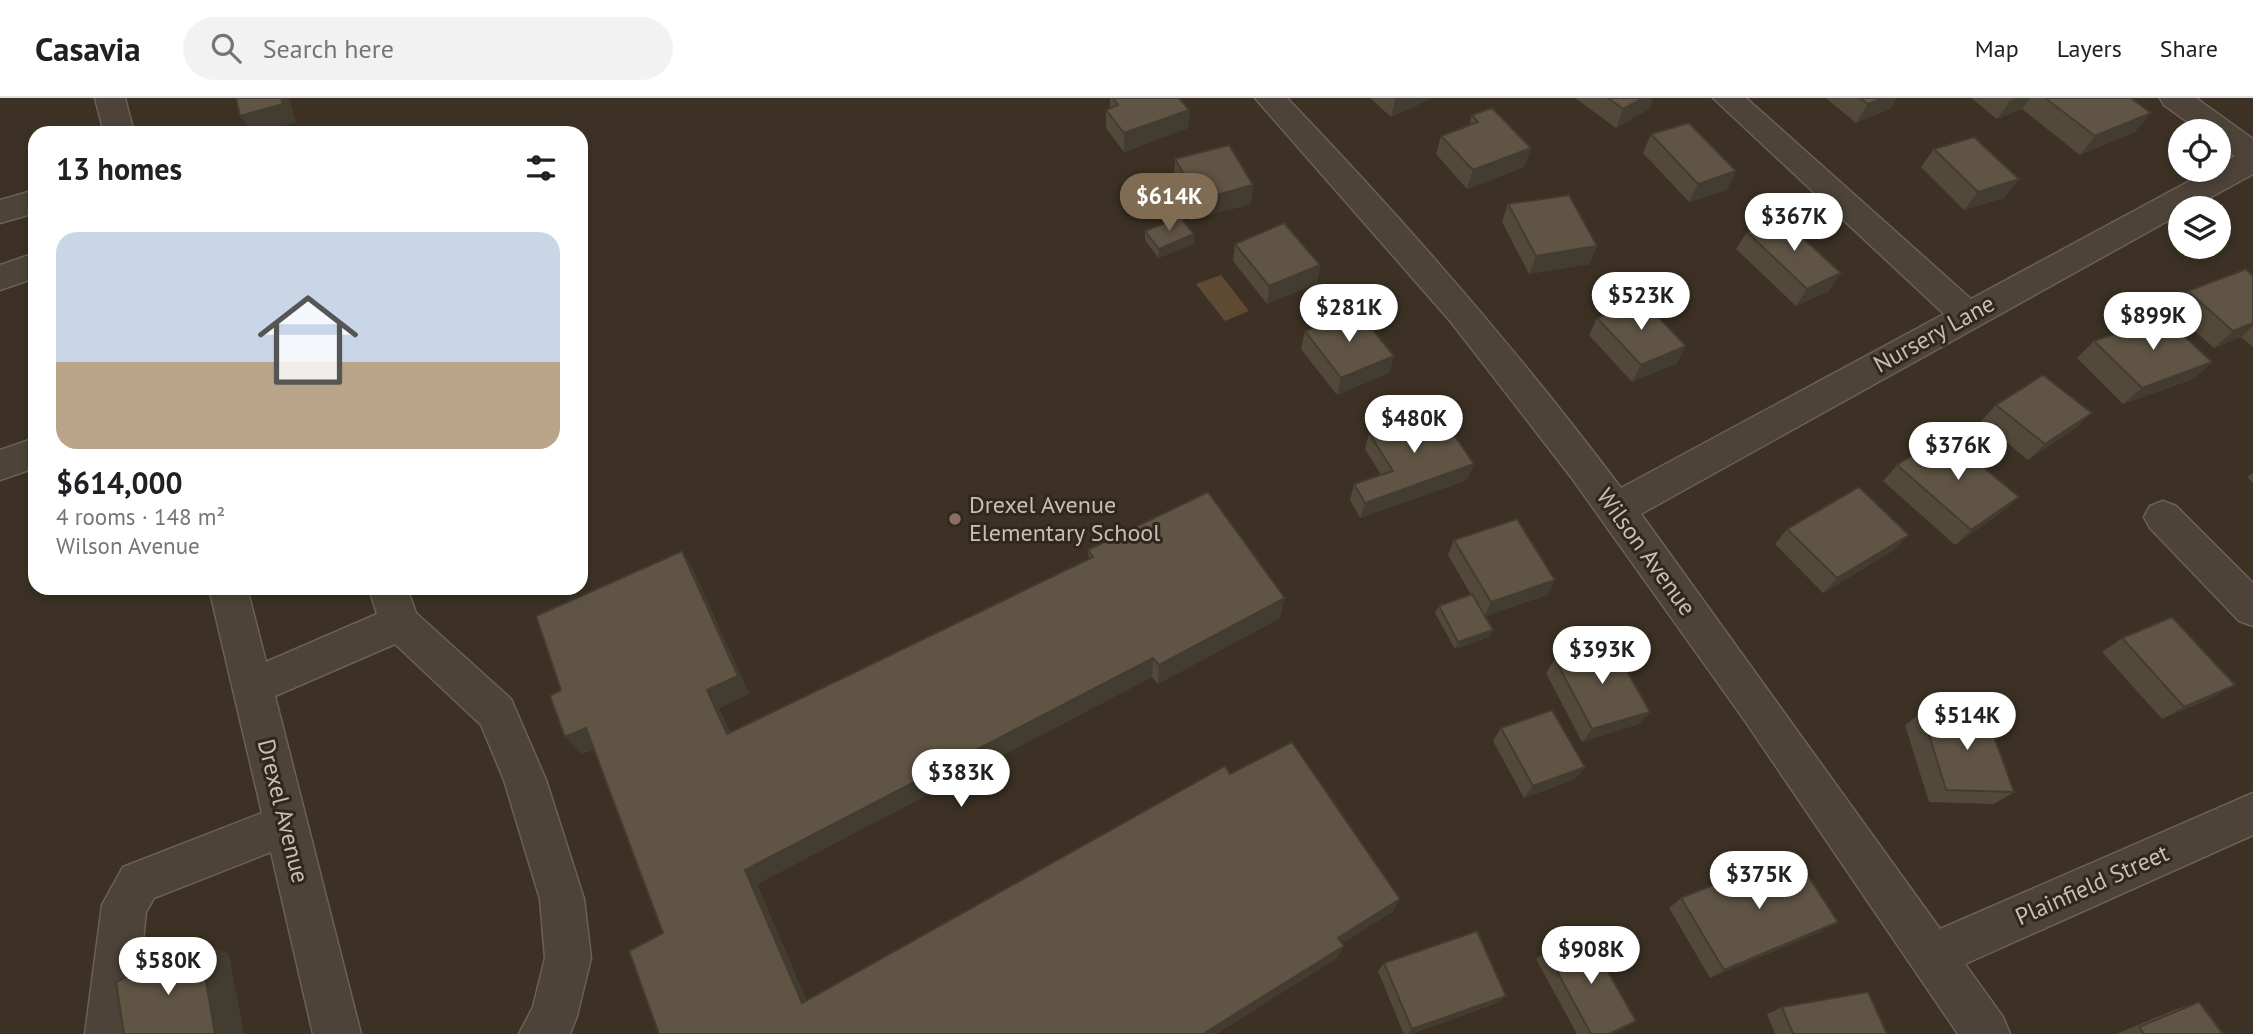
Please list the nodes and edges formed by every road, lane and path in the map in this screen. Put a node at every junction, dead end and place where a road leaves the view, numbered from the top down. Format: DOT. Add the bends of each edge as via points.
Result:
graph roads {
  1 [pos="110,98"];
  2 [pos="1270,98"];
  3 [pos="1728,98"];
  4 [pos="2175,98"];
  5 [pos="116,126"];
  6 [pos="2253,154"];
  7 [pos="2253,160"];
  8 [pos="28,203"];
  9 [pos="0,212"];
  10 [pos="28,268"];
  11 [pos="0,278"];
  12 [pos="1967,315"];
  13 [pos="28,455"];
  14 [pos="0,465"];
  15 [pos="1616,509"];
  16 [pos="2163,517"];
  17 [pos="230,595"];
  18 [pos="394,605"];
  19 [pos="2253,609"];
  20 [pos="252,687"];
  21 [pos="2253,814"];
  22 [pos="286,825"];
  23 [pos="1931,956"];
  24 [pos="109,1034"];
  25 [pos="337,1034"];
  26 [pos="543,1034"];
  27 [pos="1986,1034"];
  1 -- 5 [label="street"];
  2 -- 15 [label="street, Wilson Avenue" via="1378,214 1522,385"];
  3 -- 12 [label="street"];
  4 -- 6 [label="street"];
  7 -- 12 [label="street, Nursery Lane"];
  8 -- 9 [label="street"];
  10 -- 11 [label="street"];
  12 -- 15 [label="street, Nursery Lane"];
  13 -- 14 [label="street"];
  15 -- 23 [label="street, Wilson Avenue"];
  16 -- 19 [label="street"];
  17 -- 20 [label="street, Drexel Avenue"];
  18 -- 20 [label="street"];
  18 -- 26 [label="street" via="496,712 525,780 562,899 568,958 554,1016"];
  20 -- 22 [label="street, Drexel Avenue"];
  21 -- 23 [label="street, Plainfield Street"];
  22 -- 24 [label="street" via="139,882 124,905"];
  22 -- 25 [label="street, Drexel Avenue"];
  23 -- 27 [label="street, Wilson Avenue"];
}
